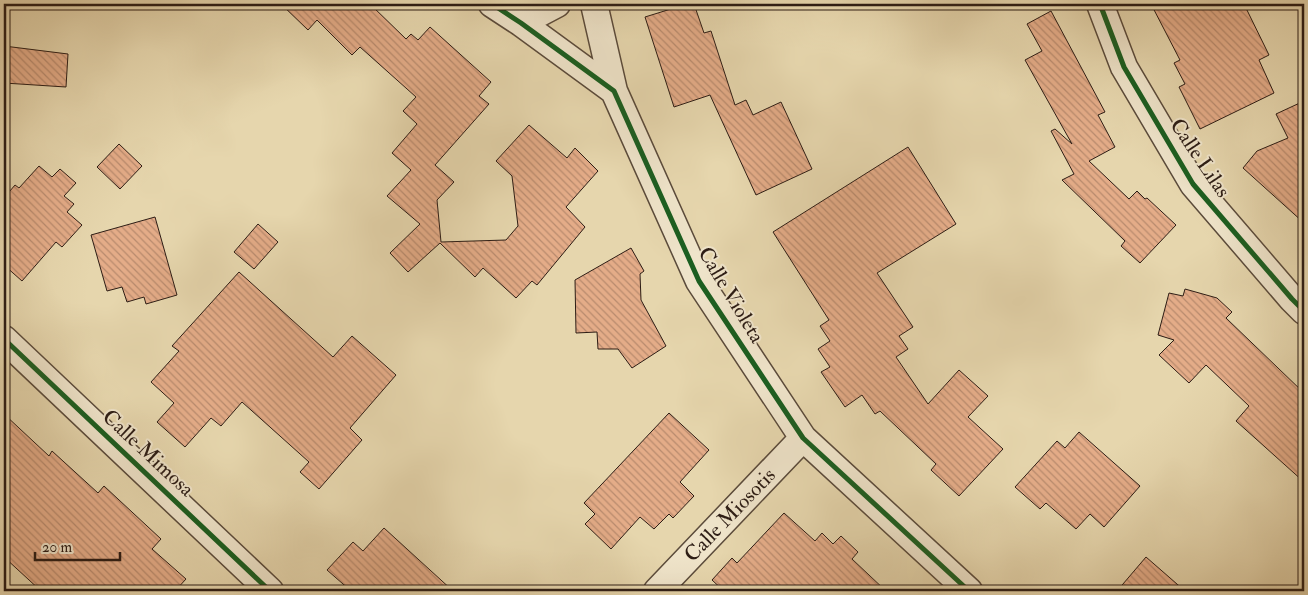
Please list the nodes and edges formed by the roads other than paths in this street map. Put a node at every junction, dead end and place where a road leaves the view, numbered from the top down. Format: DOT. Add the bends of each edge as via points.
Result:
graph roads {
  1 [pos="492,4"];
  2 [pos="557,4"];
  3 [pos="594,4"];
  4 [pos="1100,4"];
  5 [pos="521,23"];
  6 [pos="614,91"];
  7 [pos="1300,299"];
  8 [pos="4,339"];
  9 [pos="803,438"];
  10 [pos="270,591"];
  11 [pos="657,591"];
  12 [pos="970,591"];
  1 -- 5 [label="street, Calle Violeta"];
  2 -- 5 [label="street"];
  3 -- 6 [label="street"];
  4 -- 7 [label="street, Calle Lilas" via="1124,67 1193,184"];
  5 -- 6 [label="street, Calle Violeta"];
  6 -- 9 [label="street, Calle Violeta" via="699,281"];
  8 -- 10 [label="street, Calle Mimosa"];
  9 -- 11 [label="street, Calle Miosotis"];
  9 -- 12 [label="street, Calle Violeta"];
}
